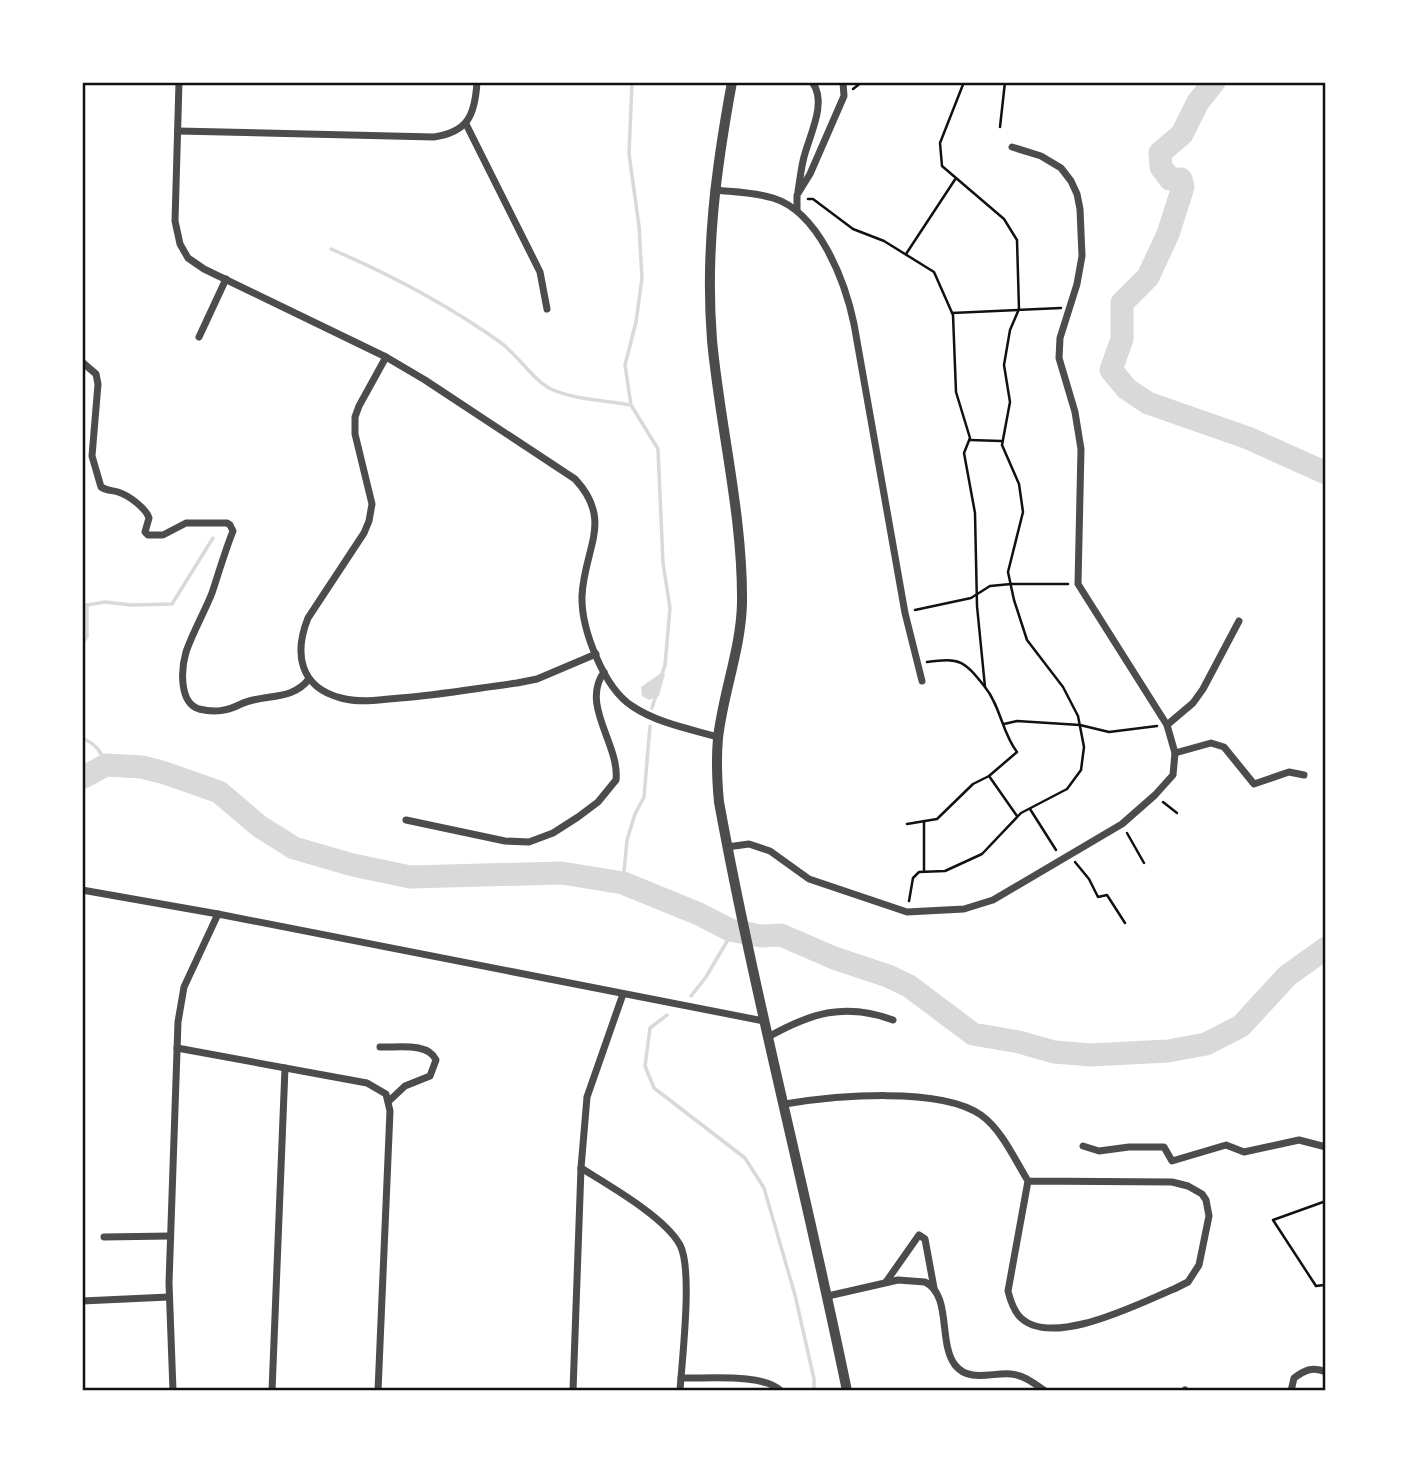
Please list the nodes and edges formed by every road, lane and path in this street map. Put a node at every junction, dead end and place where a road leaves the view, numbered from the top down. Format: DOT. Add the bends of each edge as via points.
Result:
graph roads {
  1 [pos="179,82"];
  2 [pos="477,82"];
  3 [pos="732,82"];
  4 [pos="812,82"];
  5 [pos="843,82"];
  6 [pos="964,82"];
  7 [pos="1005,82"];
  8 [pos="466,124"];
  9 [pos="1000,127"];
  10 [pos="178,131"];
  11 [pos="1012,147"];
  12 [pos="956,178"];
  13 [pos="714,190"];
  14 [pos="797,197"];
  15 [pos="797,211"];
  16 [pos="906,254"];
  17 [pos="226,279"];
  18 [pos="1068,308"];
  19 [pos="547,309"];
  20 [pos="1019,309"];
  21 [pos="952,313"];
  22 [pos="199,337"];
  23 [pos="386,357"];
  24 [pos="82,362"];
  25 [pos="970,440"];
  26 [pos="1003,441"];
  27 [pos="1010,584"];
  28 [pos="1078,584"];
  29 [pos="977,594"];
  30 [pos="905,612"];
  31 [pos="1239,621"];
  32 [pos="596,654"];
  33 [pos="916,663"];
  34 [pos="604,672"];
  35 [pos="309,679"];
  36 [pos="922,681"];
  37 [pos="985,687"];
  38 [pos="1004,724"];
  39 [pos="1080,725"];
  40 [pos="1167,725"];
  41 [pos="718,737"];
  42 [pos="1175,753"];
  43 [pos="1304,775"];
  44 [pos="989,776"];
  45 [pos="1155,795"];
  46 [pos="1030,809"];
  47 [pos="1177,813"];
  48 [pos="1018,817"];
  49 [pos="406,820"];
  50 [pos="923,821"];
  51 [pos="907,824"];
  52 [pos="1122,824"];
  53 [pos="727,847"];
  54 [pos="1065,856"];
  55 [pos="1144,863"];
  56 [pos="923,872"];
  57 [pos="82,890"];
  58 [pos="907,912"];
  59 [pos="218,914"];
  60 [pos="1125,923"];
  61 [pos="623,994"];
  62 [pos="893,1020"];
  63 [pos="764,1021"];
  64 [pos="768,1037"];
  65 [pos="380,1047"];
  66 [pos="177,1048"];
  67 [pos="285,1068"];
  68 [pos="389,1101"];
  69 [pos="785,1104"];
  70 [pos="1083,1146"];
  71 [pos="1326,1147"];
  72 [pos="581,1168"];
  73 [pos="1028,1181"];
  74 [pos="1326,1201"];
  75 [pos="170,1236"];
  76 [pos="104,1237"];
  77 [pos="886,1282"];
  78 [pos="1326,1282"];
  79 [pos="935,1289"];
  80 [pos="828,1296"];
  81 [pos="169,1297"];
  82 [pos="82,1301"];
  83 [pos="1326,1372"];
  84 [pos="681,1378"];
  85 [pos="173,1391"];
  86 [pos="272,1391"];
  87 [pos="378,1391"];
  88 [pos="573,1391"];
  89 [pos="680,1391"];
  90 [pos="781,1391"];
  91 [pos="847,1391"];
  92 [pos="1045,1391"];
  93 [pos="1291,1391"];
  1 -- 10 [label="street"];
  2 -- 8 [label="street"];
  3 -- 13 [label="street"];
  4 -- 14 [label="street" via="818,91 817,108"];
  5 -- 14 [label="street" via="844,96"];
  6 -- 12 [label="path" via="940,143 942,166"];
  7 -- 9 [label="path"];
  8 -- 10 [label="street" via="434,137"];
  8 -- 19 [label="street" via="540,272"];
  10 -- 17 [label="street" via="174,206 180,244 195,264"];
  11 -- 18 [label="street" via="1061,167 1077,194 1082,256"];
  12 -- 16 [label="path"];
  12 -- 20 [label="path" via="1004,219 1017,240"];
  13 -- 15 [label="street" via="773,198"];
  13 -- 41 [label="street" via="709,269 712,340 737,529 742,604"];
  14 -- 15 [label="street"];
  14 -- 16 [label="path" via="813,200 853,229"];
  15 -- 30 [label="street" via="831,256 848,298"];
  16 -- 21 [label="path" via="934,272"];
  17 -- 22 [label="street"];
  17 -- 23 [label="street"];
  18 -- 20 [label="path"];
  18 -- 28 [label="street" via="1059,358 1081,449"];
  20 -- 21 [label="path"];
  20 -- 26 [label="path" via="1004,365 1010,402"];
  21 -- 25 [label="path" via="956,392"];
  23 -- 32 [label="street" via="575,479 590,498 596,523 583,607"];
  23 -- 35 [label="street" via="359,406 354,425 372,503 369,522 302,633 299,654"];
  24 -- 35 [label="street" via="96,374 98,384 92,456 101,487 121,493 145,510 148,535 163,535 192,523 232,527 211,596 186,654 187,702 205,710 229,710 257,697 290,694"];
  25 -- 26 [label="path"];
  25 -- 29 [label="path" via="964,453 975,513"];
  26 -- 27 [label="path" via="1019,484 1023,512 1008,572"];
  27 -- 28 [label="path"];
  27 -- 29 [label="path" via="990,586"];
  27 -- 39 [label="path" via="1027,639 1063,687"];
  28 -- 40 [label="street"];
  29 -- 30 [label="path"];
  29 -- 37 [label="path"];
  30 -- 33 [label="street"];
  31 -- 40 [label="street" via="1203,689"];
  32 -- 34 [label="street"];
  32 -- 35 [label="street" via="537,679 369,701 340,698"];
  33 -- 36 [label="street"];
  33 -- 37 [label="path" via="951,659 968,667"];
  34 -- 41 [label="street" via="622,699 643,713"];
  34 -- 49 [label="street" via="596,693 617,772 611,789 588,809 553,833 529,842"];
  37 -- 38 [label="path"];
  38 -- 39 [label="path"];
  38 -- 44 [label="path" via="1017,752"];
  39 -- 40 [label="path" via="1109,732"];
  39 -- 46 [label="path" via="1084,747 1081,770 1067,789"];
  40 -- 42 [label="street"];
  41 -- 53 [label="street" via="719,802"];
  42 -- 43 [label="street" via="1211,743 1224,747 1254,784 1286,773"];
  42 -- 45 [label="street" via="1173,775"];
  44 -- 48 [label="path"];
  44 -- 50 [label="path" via="973,784 937,819"];
  45 -- 47 [label="path"];
  45 -- 52 [label="street"];
  46 -- 48 [label="path"];
  46 -- 54 [label="path"];
  48 -- 56 [label="path" via="982,855 945,871"];
  50 -- 51 [label="path"];
  50 -- 56 [label="path"];
  52 -- 54 [label="street"];
  52 -- 55 [label="path"];
  53 -- 58 [label="street" via="750,844 770,851 809,879"];
  53 -- 63 [label="street"];
  54 -- 58 [label="street" via="979,906"];
  54 -- 60 [label="path" via="1089,880 1098,897 1107,895"];
  56 -- 58 [label="path" via="913,878"];
  57 -- 59 [label="street"];
  59 -- 61 [label="street"];
  59 -- 66 [label="street" via="184,987"];
  61 -- 63 [label="street"];
  61 -- 72 [label="street" via="587,1097"];
  62 -- 64 [label="street" via="841,1010 808,1017"];
  63 -- 64 [label="street"];
  64 -- 69 [label="street"];
  65 -- 68 [label="street" via="421,1048 436,1060 430,1076 405,1086"];
  66 -- 67 [label="street"];
  66 -- 75 [label="street"];
  67 -- 68 [label="street" via="368,1083"];
  67 -- 86 [label="street"];
  68 -- 87 [label="street"];
  69 -- 73 [label="street" via="832,1096 931,1098 963,1104 994,1128"];
  69 -- 80 [label="street"];
  70 -- 71 [label="street" via="1099,1152 1164,1147 1172,1161 1226,1144 1244,1152 1299,1140"];
  72 -- 84 [label="street" via="660,1222 680,1244 687,1269"];
  72 -- 88 [label="street"];
  73 -- 73 [label="street" via="1172,1182 1197,1190 1206,1200 1209,1216 1194,1275 1174,1289 1088,1322 1035,1327 1019,1317 1008,1291"];
  74 -- 78 [label="path" via="1273,1220 1316,1286"];
  75 -- 76 [label="street"];
  75 -- 81 [label="street"];
  77 -- 79 [label="street" via="919,1280"];
  77 -- 79 [label="street" via="919,1235 925,1239"];
  77 -- 80 [label="street"];
  79 -- 92 [label="street" via="948,1352 959,1370 969,1375 1013,1374"];
  80 -- 91 [label="street"];
  81 -- 82 [label="street"];
  81 -- 85 [label="street"];
  83 -- 93 [label="street" via="1319,1368 1304,1371 1294,1378"];
  84 -- 89 [label="street"];
  84 -- 90 [label="street" via="758,1380"];
}
